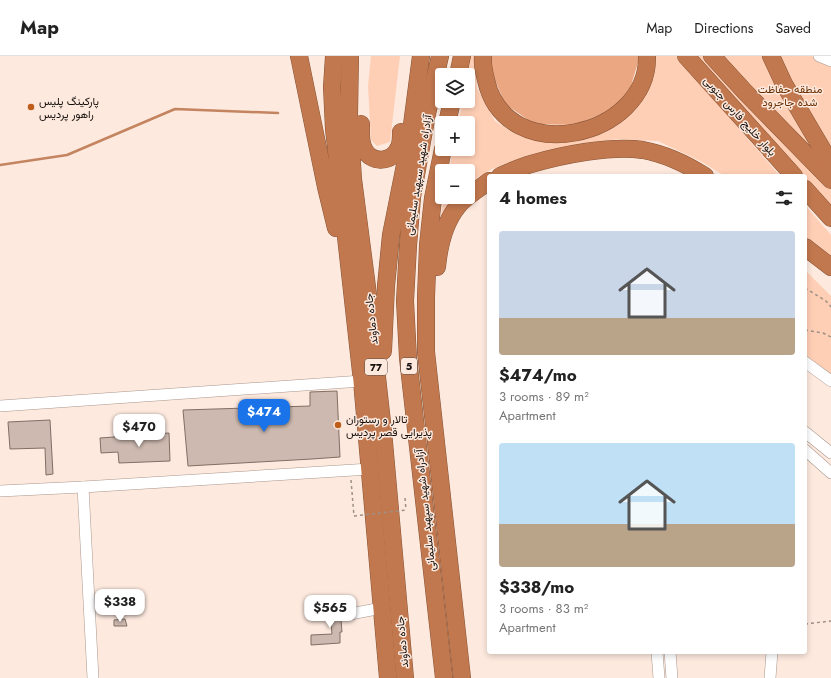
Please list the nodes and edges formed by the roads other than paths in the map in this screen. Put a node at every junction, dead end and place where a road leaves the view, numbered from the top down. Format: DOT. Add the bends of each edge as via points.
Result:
graph roads {
  1 [pos="299,56"];
  2 [pos="334,56"];
  3 [pos="350,56"];
  4 [pos="359,56"];
  5 [pos="410,56"];
  6 [pos="421,56"];
  7 [pos="440,56"];
  8 [pos="462,56"];
  9 [pos="483,56"];
  10 [pos="647,56"];
  11 [pos="686,56"];
  12 [pos="712,56"];
  13 [pos="771,56"];
  14 [pos="819,56"];
  15 [pos="831,61"];
  16 [pos="459,68"];
  17 [pos="442,156"];
  18 [pos="831,164"];
  19 [pos="505,174"];
  20 [pos="700,174"];
  21 [pos="792,174"];
  22 [pos="831,180"];
  23 [pos="487,183"];
  24 [pos="807,191"];
  25 [pos="831,218"];
  26 [pos="807,248"];
  27 [pos="831,267"];
  28 [pos="353,296"];
  29 [pos="426,352"];
  30 [pos="807,363"];
  31 [pos="362,381"];
  32 [pos="831,381"];
  33 [pos="0,406"];
  34 [pos="383,431"];
  35 [pos="807,434"];
  36 [pos="807,452"];
  37 [pos="831,453"];
  38 [pos="370,469"];
  39 [pos="831,473"];
  40 [pos="82,487"];
  41 [pos="0,490"];
  42 [pos="382,608"];
  43 [pos="345,615"];
  44 [pos="657,654"];
  45 [pos="670,654"];
  46 [pos="772,654"];
  47 [pos="93,678"];
  48 [pos="388,678"];
  49 [pos="405,678"];
  50 [pos="444,678"];
  51 [pos="462,678"];
  52 [pos="659,678"];
  53 [pos="672,678"];
  54 [pos="770,678"];
  1 -- 28 [label="highway" via="326,187"];
  2 -- 28 [label="highway, جاده دماوند / 77" via="334,129"];
  3 -- 34 [label="highway, جاده دماوند / 77" via="349,116 353,179"];
  4 -- 5 [label="highway" via="362,142 368,155 382,160 395,154 399,147"];
  6 -- 34 [label="highway" via="410,140 391,235 383,341"];
  7 -- 50 [label="highway, آزادراه شهید سپهبد سلیمانی / 5" via="412,197 405,301 408,358"];
  8 -- 16 [label="highway"];
  9 -- 10 [label="highway" via="482,65 488,90 498,109 513,123 534,132 557,134 579,132 601,125 620,113 635,96 644,78"];
  11 -- 21 [label="highway, بلوار خلیج فارس جنوبی"];
  12 -- 22 [label="highway, بلوار خلیج فارس جنوبی"];
  13 -- 18 [label="highway" via="784,84"];
  14 -- 15 [label="street"];
  17 -- 29 [label="highway, آزادراه شهید سپهبد سلیمانی / 5" via="433,198 428,246"];
  19 -- 20 [label="highway" via="530,164 612,149 642,150 671,158"];
  23 -- 29 [label="highway" via="458,206 447,224 439,247 434,304"];
  24 -- 25 [label="highway"];
  26 -- 27 [label="highway"];
  28 -- 31 [label="highway, جاده دماوند / 77"];
  29 -- 51 [label="highway, آزادراه شهید سپهبد سلیمانی / 5"];
  30 -- 32 [label="street"];
  31 -- 33 [label="street"];
  31 -- 38 [label="highway, جاده دماوند / 77"];
  34 -- 49 [label="highway, جاده دماوند / 77"];
  35 -- 37 [label="street"];
  36 -- 39 [label="street"];
  38 -- 40 [label="street"];
  38 -- 42 [label="highway, جاده دماوند / 77"];
  40 -- 41 [label="street"];
  40 -- 47 [label="street"];
  42 -- 43 [label="street"];
  42 -- 48 [label="highway, جاده دماوند / 77"];
  44 -- 52 [label="street"];
  45 -- 53 [label="street"];
  46 -- 54 [label="street"];
}
